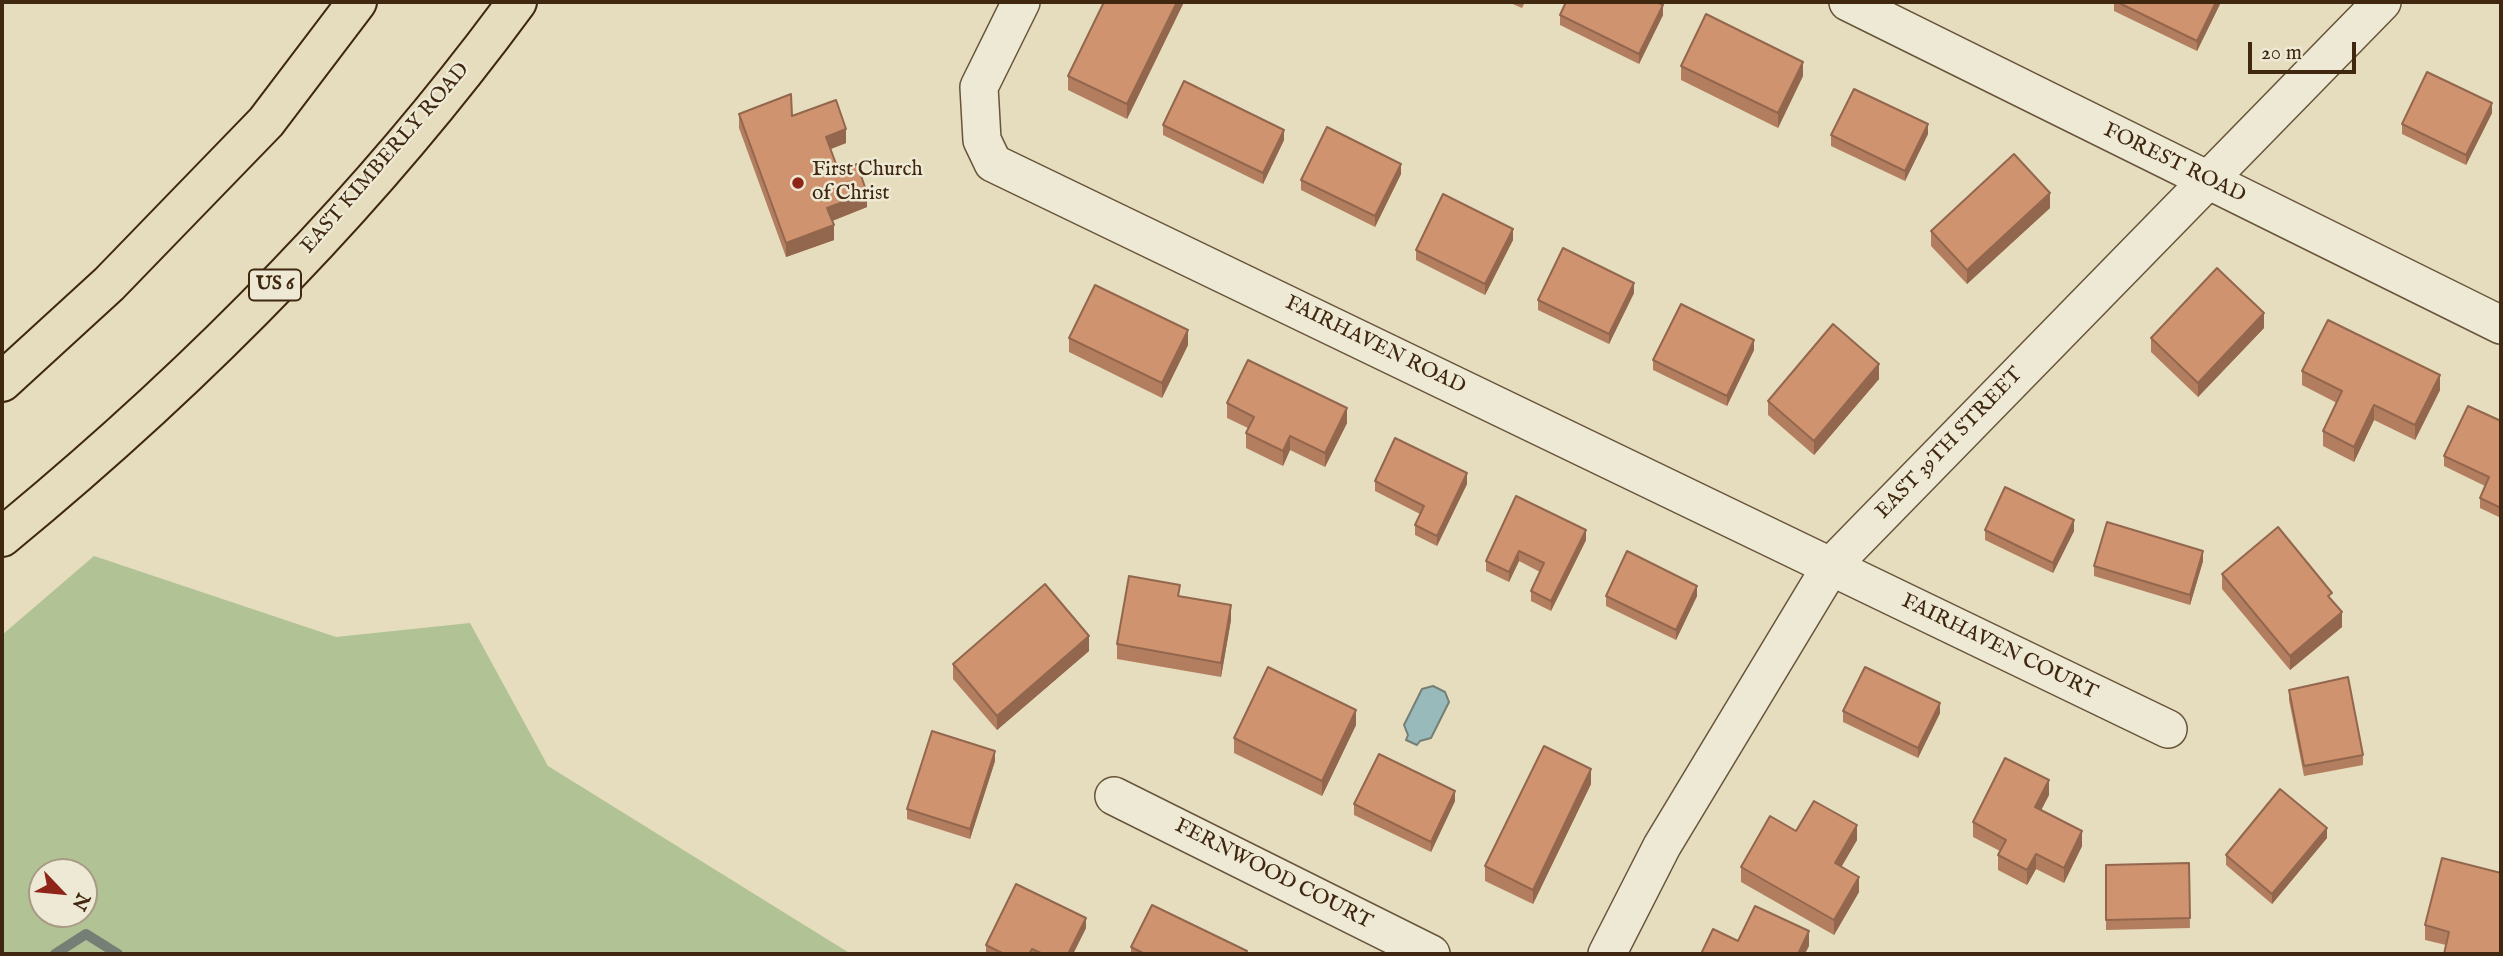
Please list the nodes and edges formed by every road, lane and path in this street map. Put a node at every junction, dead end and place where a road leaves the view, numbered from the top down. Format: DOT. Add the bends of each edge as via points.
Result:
graph roads {
  1 [pos="357,2"];
  2 [pos="517,2"];
  3 [pos="1021,2"];
  4 [pos="1848,2"];
  5 [pos="2382,2"];
  6 [pos="2207,181"];
  7 [pos="2501,326"];
  8 [pos="2,382"];
  9 [pos="2,537"];
  10 [pos="1831,566"];
  11 [pos="2168,729"];
  12 [pos="1114,796"];
  13 [pos="1431,954"];
  14 [pos="1607,954"];
  1 -- 8 [label="main road" via="266,122 109,285"];
  2 -- 9 [label="main road, EAST KIMBERLY ROAD / US 6" via="364,191 224,338"];
  3 -- 10 [label="street, FAIRHAVEN ROAD" via="982,82 982,140 993,163"];
  4 -- 6 [label="street, FOREST ROAD"];
  5 -- 6 [label="street, EAST 39TH STREET"];
  6 -- 7 [label="street, FOREST ROAD"];
  6 -- 10 [label="street, EAST 39TH STREET"];
  10 -- 11 [label="street, FAIRHAVEN COURT"];
  10 -- 14 [label="street, EAST 39TH STREET" via="1662,846"];
  12 -- 13 [label="street, FERNWOOD COURT"];
}
